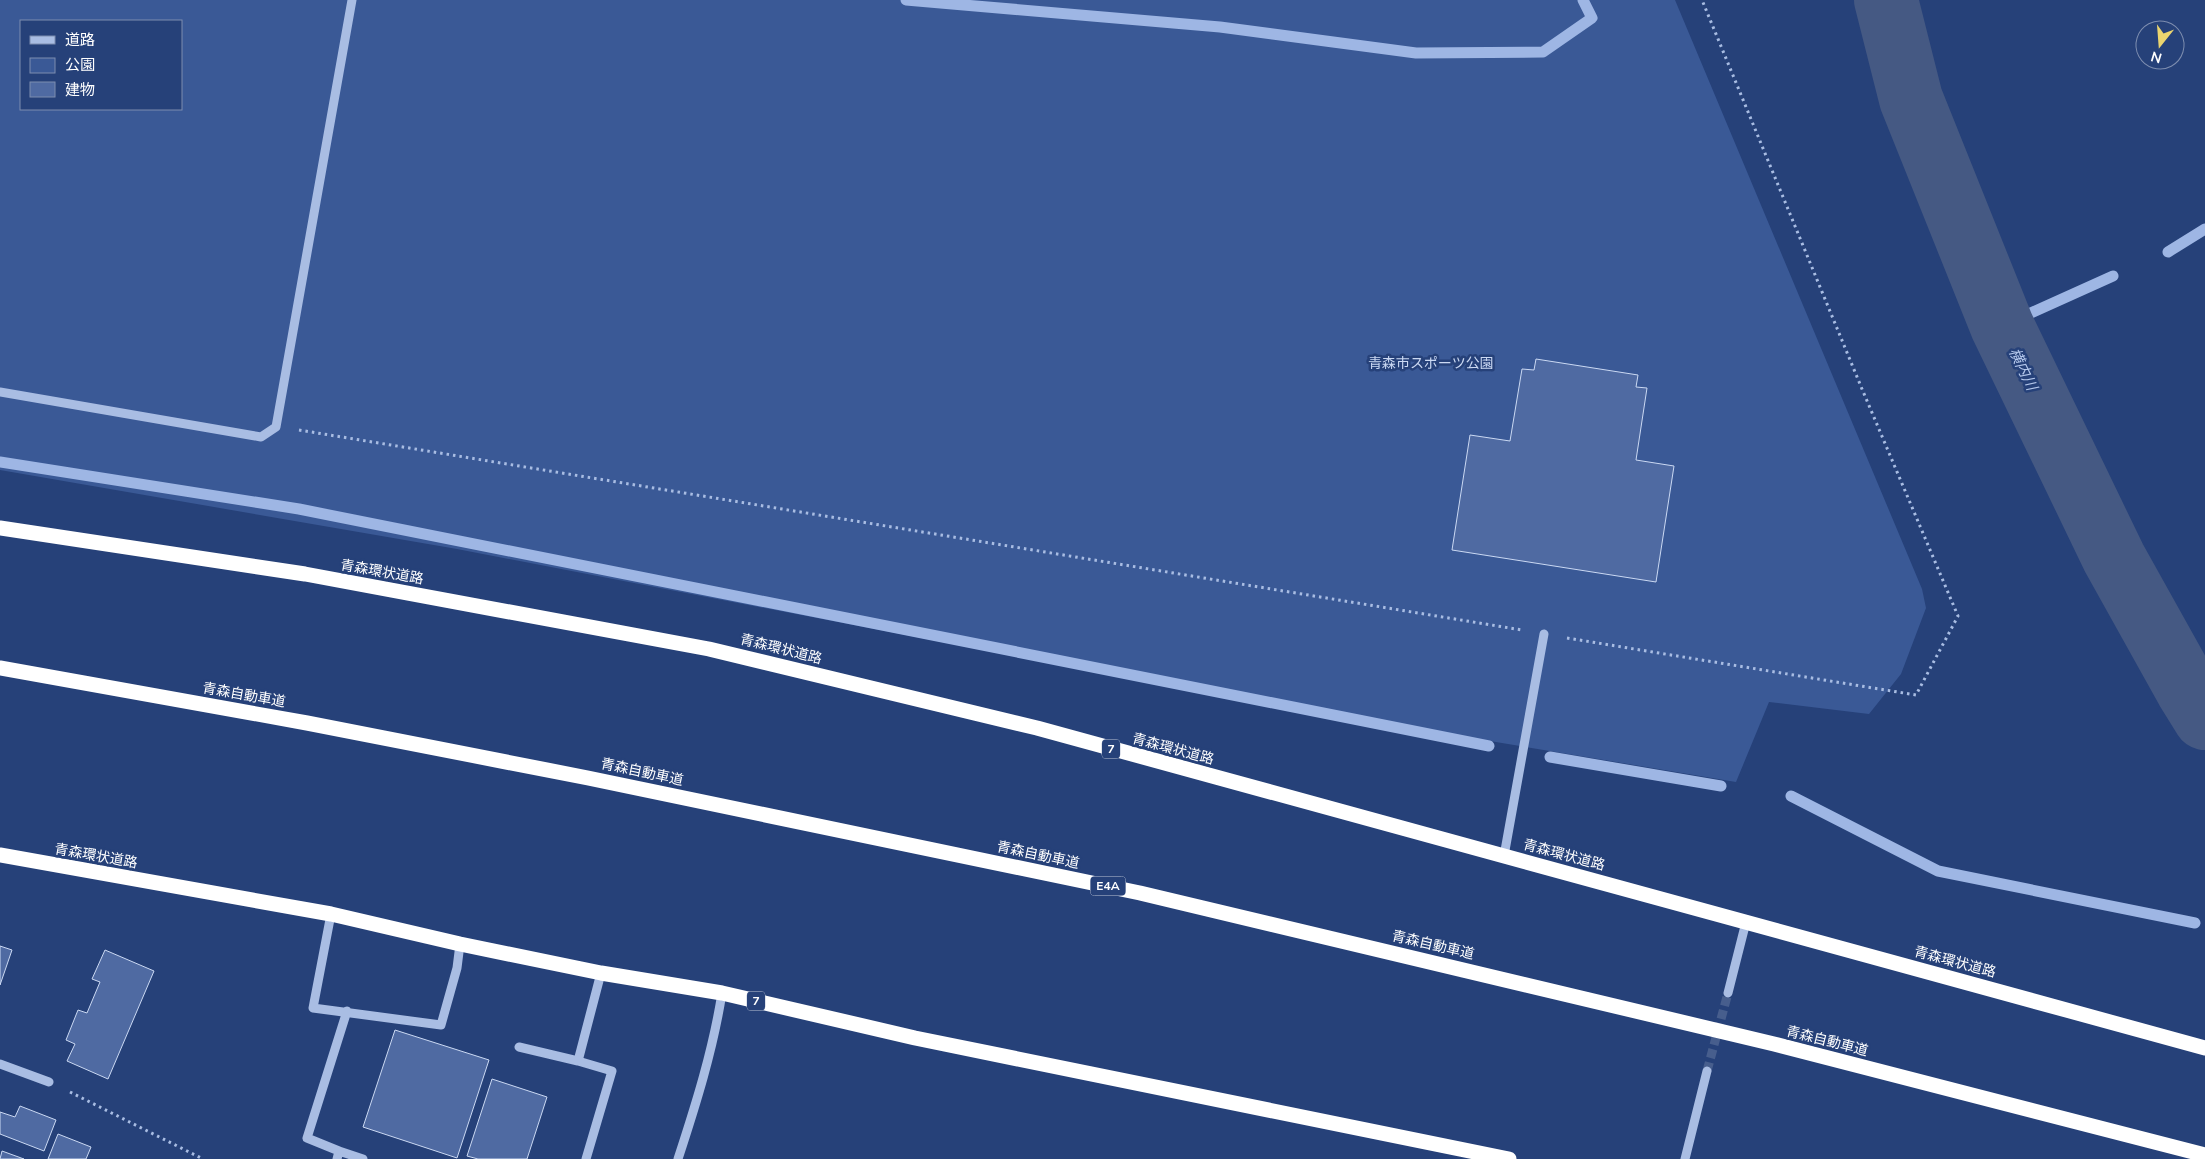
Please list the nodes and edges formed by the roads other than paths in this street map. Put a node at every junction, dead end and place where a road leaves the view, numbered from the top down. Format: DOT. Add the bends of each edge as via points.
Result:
graph roads {
  1 [pos="352,0"];
  2 [pos="0,392"];
  3 [pos="0,528"];
  4 [pos="1544,634"];
  5 [pos="0,668"];
  6 [pos="0,855"];
  7 [pos="1504,856"];
  8 [pos="331,914"];
  9 [pos="1746,922"];
  10 [pos="460,944"];
  11 [pos="602,973"];
  12 [pos="722,993"];
  13 [pos="1728,993"];
  14 [pos="347,1011"];
  15 [pos="519,1047"];
  16 [pos="2205,1048"];
  17 [pos="578,1061"];
  18 [pos="0,1064"];
  19 [pos="1707,1071"];
  20 [pos="49,1082"];
  21 [pos="338,1155"];
  22 [pos="2205,1155"];
  23 [pos="363,1159"];
  24 [pos="586,1159"];
  25 [pos="678,1159"];
  26 [pos="1509,1159"];
  27 [pos="1685,1159"];
  1 -- 2 [label="street" via="276,427 261,437"];
  3 -- 7 [label="highway, 青森環状道路 / 7" via="305,574 709,649 1037,728"];
  4 -- 7 [label="street"];
  5 -- 22 [label="highway, 青森自動車道 / E4A" via="588,778 1140,893 1774,1044"];
  6 -- 8 [label="highway, 青森環状道路 / 7"];
  7 -- 9 [label="highway, 青森環状道路 / 7"];
  8 -- 10 [label="highway, 青森環状道路 / 7"];
  8 -- 14 [label="street" via="313,1008"];
  9 -- 13 [label="street"];
  9 -- 16 [label="highway, 青森環状道路 / 7"];
  10 -- 11 [label="highway, 青森環状道路 / 7"];
  10 -- 14 [label="street" via="457,968 441,1025"];
  11 -- 12 [label="highway, 青森環状道路 / 7"];
  11 -- 17 [label="street"];
  12 -- 25 [label="street" via="700,1093"];
  12 -- 26 [label="highway, 青森環状道路 / 7" via="915,1038"];
  14 -- 21 [label="street" via="308,1138"];
  15 -- 17 [label="street"];
  17 -- 24 [label="street" via="612,1071"];
  18 -- 20 [label="street"];
  19 -- 27 [label="street"];
  21 -- 23 [label="street"];
}
